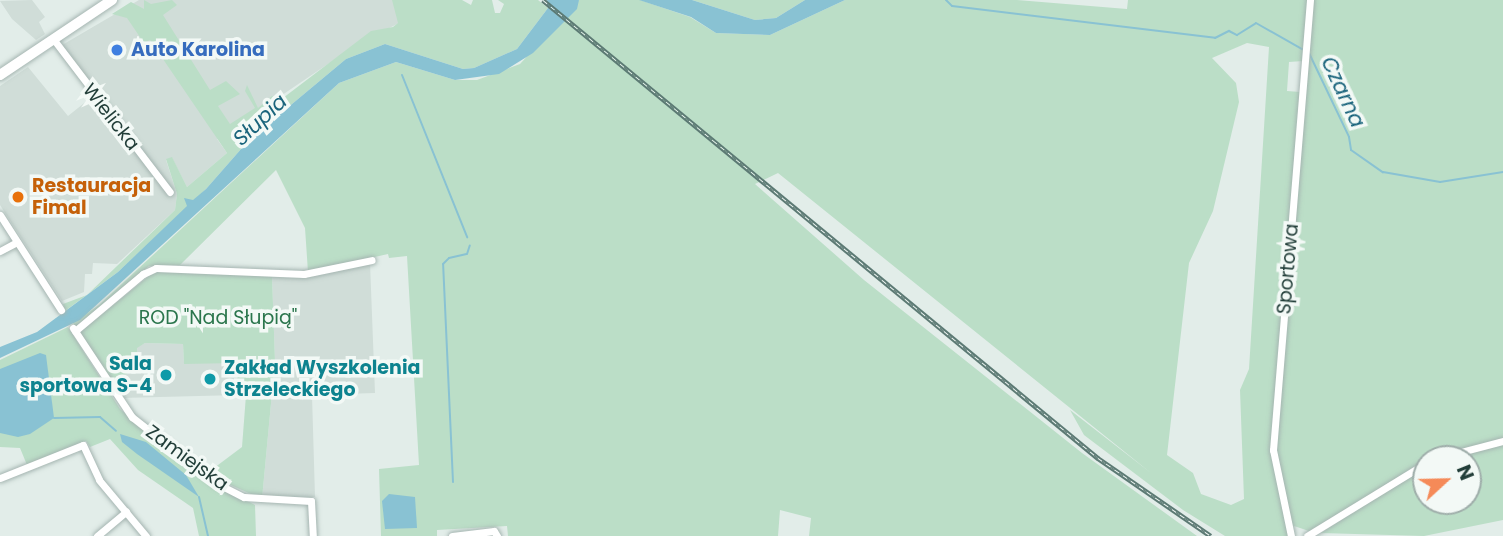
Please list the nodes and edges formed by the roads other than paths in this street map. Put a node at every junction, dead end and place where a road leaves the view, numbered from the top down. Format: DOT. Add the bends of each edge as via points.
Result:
graph roads {
  1 [pos="112,0"];
  2 [pos="1310,0"];
  3 [pos="54,40"];
  4 [pos="0,75"];
  5 [pos="170,192"];
  6 [pos="0,215"];
  7 [pos="18,242"];
  8 [pos="0,251"];
  9 [pos="372,260"];
  10 [pos="61,310"];
  11 [pos="1503,441"];
  12 [pos="1482,446"];
  13 [pos="1412,472"];
  14 [pos="0,478"];
  15 [pos="126,512"];
  16 [pos="497,535"];
  17 [pos="97,536"];
  18 [pos="146,536"];
  19 [pos="313,536"];
  20 [pos="452,536"];
  21 [pos="1291,536"];
  22 [pos="1307,536"];
  1 -- 3 [label="main road"];
  2 -- 21 [label="street, Sportowa" via="1273,450"];
  3 -- 4 [label="main road"];
  3 -- 5 [label="street, Wielicka"];
  6 -- 7 [label="street"];
  7 -- 8 [label="street"];
  7 -- 10 [label="street"];
  9 -- 19 [label="street, Zamiejska" via="304,274 156,268 74,330 132,417 216,484 244,497 311,501"];
  11 -- 12 [label="street"];
  13 -- 22 [label="street"];
  14 -- 15 [label="street" via="83,445 99,480"];
  15 -- 17 [label="street"];
  15 -- 18 [label="street"];
  16 -- 20 [label="street"];
}
